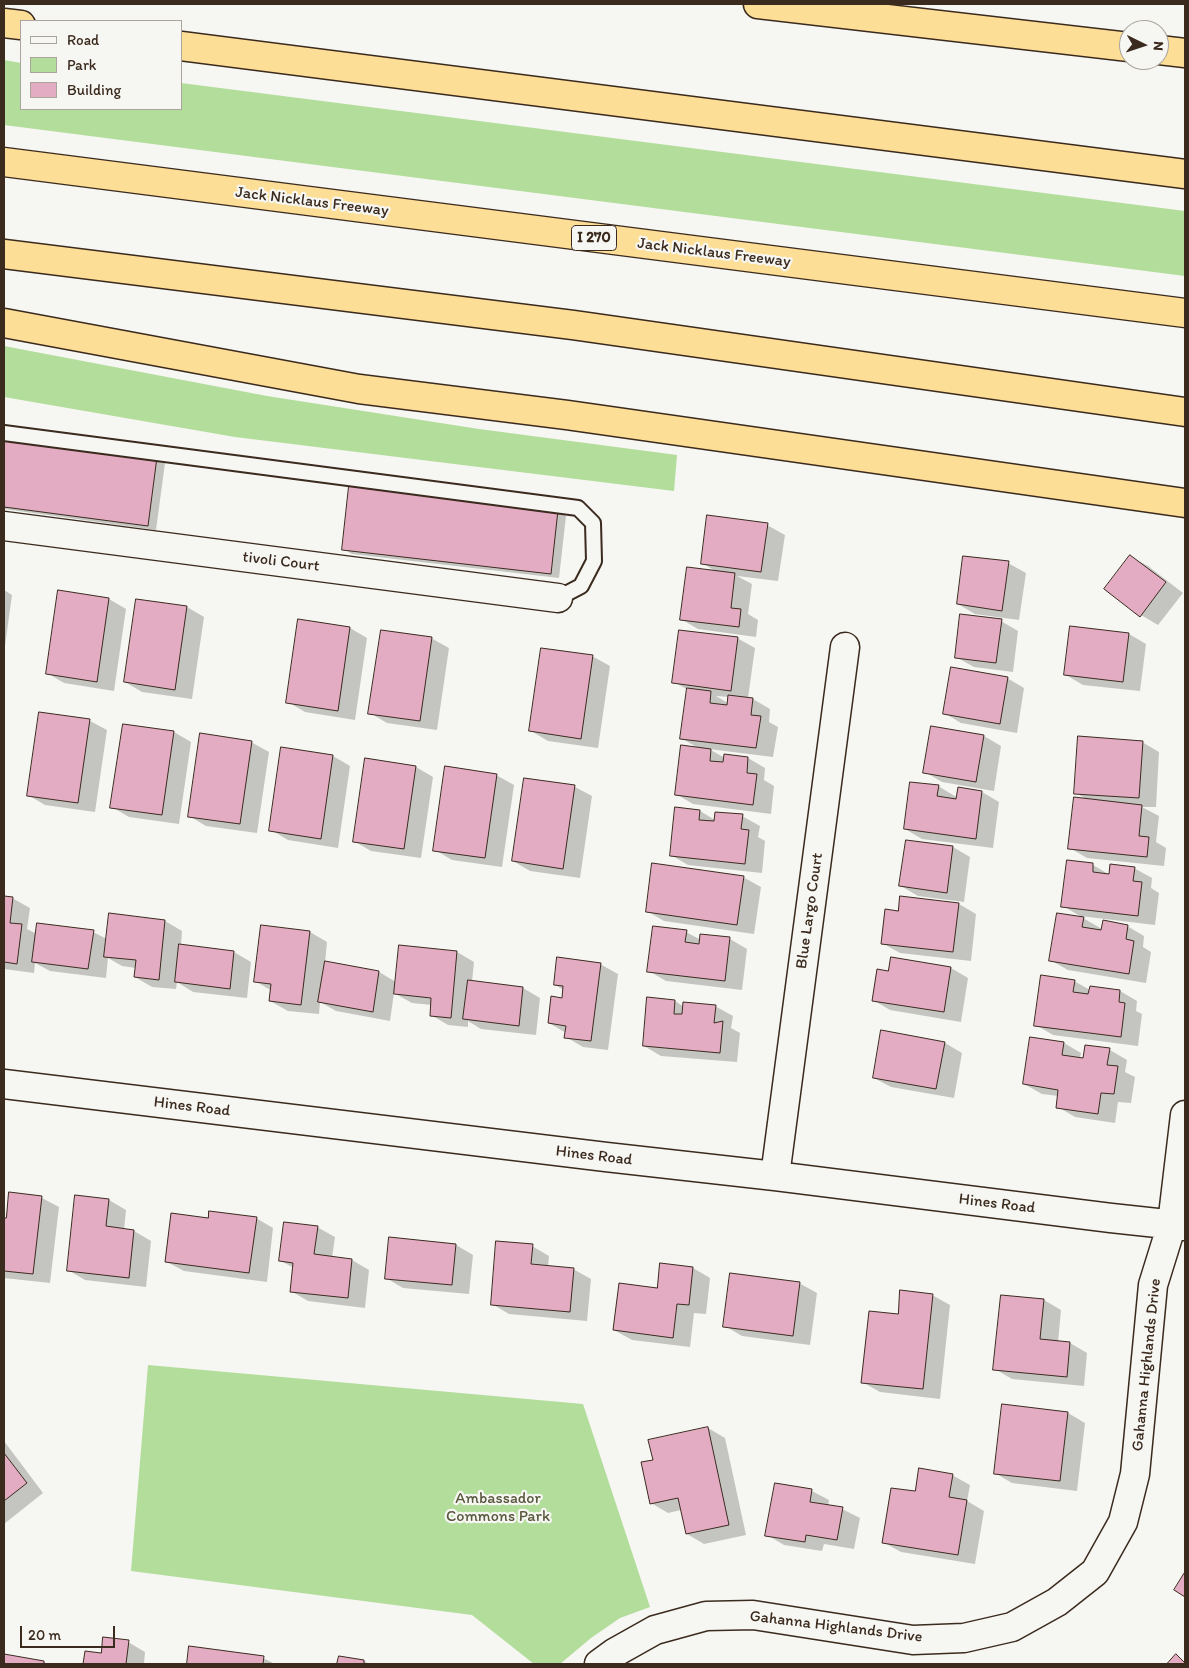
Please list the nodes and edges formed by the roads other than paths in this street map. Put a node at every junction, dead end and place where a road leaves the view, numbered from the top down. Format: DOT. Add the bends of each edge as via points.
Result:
graph roads {
  1 [pos="758,4"];
  2 [pos="4,23"];
  3 [pos="20,25"];
  4 [pos="182,46"];
  5 [pos="1119,46"];
  6 [pos="1169,51"];
  7 [pos="1185,53"];
  8 [pos="4,162"];
  9 [pos="1185,174"];
  10 [pos="4,254"];
  11 [pos="1185,313"];
  12 [pos="4,323"];
  13 [pos="1185,412"];
  14 [pos="4,433"];
  15 [pos="1185,503"];
  16 [pos="4,526"];
  17 [pos="558,598"];
  18 [pos="845,647"];
  19 [pos="4,1084"];
  20 [pos="1185,1116"];
  21 [pos="775,1176"];
  22 [pos="1178,1225"];
  23 [pos="599,1664"];
  1 -- 5 [label="highway"];
  2 -- 3 [label="highway"];
  4 -- 9 [label="highway"];
  6 -- 7 [label="highway"];
  8 -- 11 [label="highway, Jack Nicklaus Freeway / I 270"];
  10 -- 13 [label="highway" via="572,325"];
  12 -- 15 [label="highway" via="359,389 567,415"];
  14 -- 17 [label="lane" via="578,508 593,523 594,561 581,586"];
  16 -- 17 [label="street, tivoli Court"];
  18 -- 21 [label="street, Blue Largo Court"];
  19 -- 21 [label="street, Hines Road"];
  20 -- 22 [label="street, Gahanna Highlands Drive"];
  21 -- 22 [label="street, Hines Road"];
  22 -- 23 [label="street, Gahanna Highlands Drive" via="1153,1285 1135,1474 1123,1522 1095,1572 1058,1602 1012,1627 964,1638 913,1640 753,1615 706,1616 654,1630"];
}
